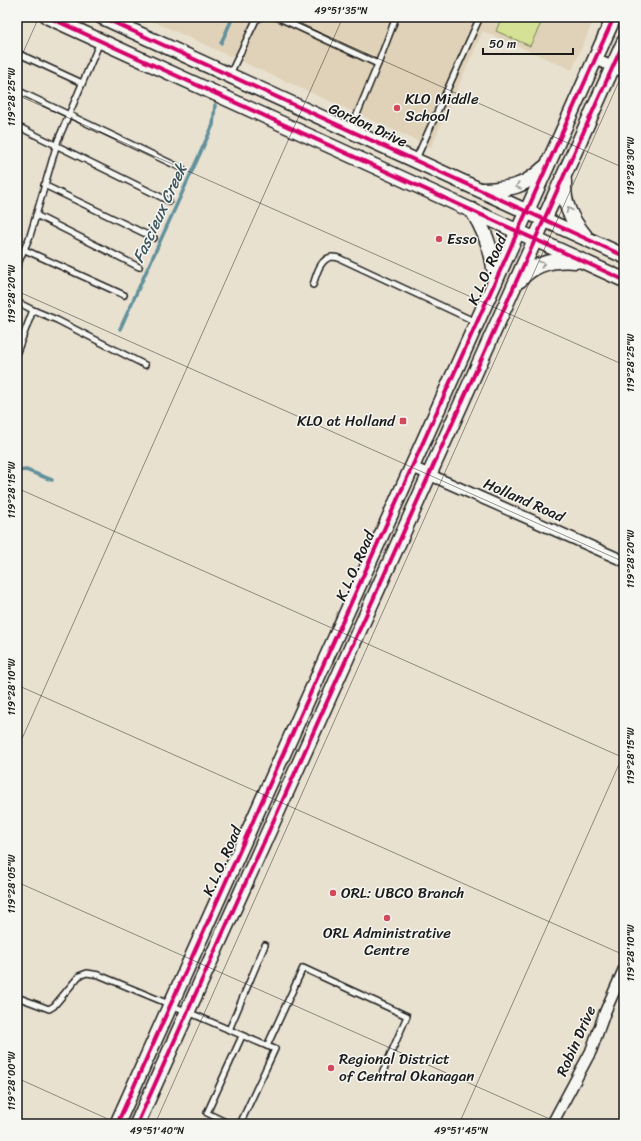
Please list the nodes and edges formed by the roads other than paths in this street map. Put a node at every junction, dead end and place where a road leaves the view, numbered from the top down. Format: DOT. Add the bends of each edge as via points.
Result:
graph roads {
  1 [pos="48,17"];
  2 [pos="102,17"];
  3 [pos="261,17"];
  4 [pos="277,17"];
  5 [pos="396,17"];
  6 [pos="480,17"];
  7 [pos="614,17"];
  8 [pos="100,41"];
  9 [pos="624,42"];
  10 [pos="17,53"];
  11 [pos="595,59"];
  12 [pos="378,64"];
  13 [pos="618,70"];
  14 [pos="230,75"];
  15 [pos="82,83"];
  16 [pos="17,90"];
  17 [pos="69,114"];
  18 [pos="17,126"];
  19 [pos="350,130"];
  20 [pos="56,146"];
  21 [pos="416,160"];
  22 [pos="547,165"];
  23 [pos="183,170"];
  24 [pos="564,177"];
  25 [pos="44,185"];
  26 [pos="481,190"];
  27 [pos="169,201"];
  28 [pos="472,210"];
  29 [pos="527,211"];
  30 [pos="36,215"];
  31 [pos="545,219"];
  32 [pos="518,231"];
  33 [pos="154,238"];
  34 [pos="535,239"];
  35 [pos="587,239"];
  36 [pos="24,250"];
  37 [pos="624,256"];
  38 [pos="586,263"];
  39 [pos="17,266"];
  40 [pos="139,267"];
  41 [pos="624,280"];
  42 [pos="495,281"];
  43 [pos="313,285"];
  44 [pos="513,288"];
  45 [pos="124,295"];
  46 [pos="17,302"];
  47 [pos="33,310"];
  48 [pos="477,322"];
  49 [pos="17,352"];
  50 [pos="146,365"];
  51 [pos="412,467"];
  52 [pos="430,474"];
  53 [pos="624,561"];
  54 [pos="265,945"];
  55 [pos="624,969"];
  56 [pos="17,997"];
  57 [pos="170,1005"];
  58 [pos="188,1012"];
  59 [pos="229,1030"];
  60 [pos="242,1036"];
  61 [pos="267,1046"];
  62 [pos="382,1074"];
  63 [pos="117,1124"];
  64 [pos="137,1124"];
  65 [pos="230,1124"];
  66 [pos="240,1124"];
  67 [pos="552,1124"];
  1 -- 8 [label="main road"];
  2 -- 14 [label="main road, Gordon Drive"];
  3 -- 14 [label="lane" via="256,20"];
  4 -- 12 [label="lane"];
  5 -- 12 [label="lane"];
  6 -- 21 [label="lane"];
  7 -- 11 [label="main road, K.L.O. Road"];
  8 -- 15 [label="lane"];
  8 -- 28 [label="main road"];
  9 -- 13 [label="main road, K.L.O. Road"];
  10 -- 15 [label="lane"];
  11 -- 13 [label="street"];
  11 -- 22 [label="main road, K.L.O. Road"];
  12 -- 19 [label="lane"];
  13 -- 24 [label="main road, K.L.O. Road"];
  14 -- 19 [label="main road, Gordon Drive"];
  15 -- 17 [label="lane"];
  16 -- 17 [label="lane"];
  17 -- 20 [label="lane"];
  17 -- 23 [label="lane"];
  18 -- 20 [label="lane"];
  19 -- 21 [label="main road, Gordon Drive"];
  20 -- 25 [label="lane"];
  20 -- 27 [label="lane"];
  21 -- 26 [label="main road, Gordon Drive"];
  22 -- 26 [label="main road, one-way" via="523,184 504,189"];
  22 -- 29 [label="main road, K.L.O. Road"];
  24 -- 31 [label="main road, K.L.O. Road"];
  35 -- 24 [label="main road, one-way" via="575,224 563,195"];
  25 -- 30 [label="lane"];
  25 -- 33 [label="lane"];
  26 -- 29 [label="main road, Gordon Drive"];
  28 -- 32 [label="main road"];
  28 -- 42 [label="main road" via="486,238 494,264"];
  29 -- 31 [label="main road, Gordon Drive"];
  29 -- 32 [label="main road, K.L.O. Road"];
  30 -- 36 [label="lane"];
  30 -- 40 [label="lane"];
  31 -- 34 [label="main road, K.L.O. Road"];
  31 -- 35 [label="main road, Gordon Drive"];
  32 -- 34 [label="main road"];
  32 -- 42 [label="main road, K.L.O. Road"];
  34 -- 38 [label="main road"];
  34 -- 44 [label="main road, K.L.O. Road"];
  35 -- 37 [label="main road, Gordon Drive"];
  36 -- 39 [label="lane"];
  36 -- 45 [label="lane"];
  38 -- 41 [label="main road"];
  44 -- 38 [label="main road, one-way" via="526,272 537,266 564,260"];
  42 -- 48 [label="main road, K.L.O. Road"];
  43 -- 48 [label="lane" via="324,260 331,257 341,259"];
  44 -- 52 [label="main road, K.L.O. Road"];
  46 -- 47 [label="lane"];
  47 -- 49 [label="lane"];
  47 -- 50 [label="lane"];
  48 -- 51 [label="main road, K.L.O. Road"];
  51 -- 52 [label="street, Holland Road"];
  51 -- 57 [label="main road, K.L.O. Road"];
  52 -- 53 [label="street, Holland Road"];
  52 -- 58 [label="main road, K.L.O. Road"];
  54 -- 59 [label="lane"];
  55 -- 67 [label="street, Robin Drive" via="591,1051"];
  56 -- 57 [label="lane" via="49,1009 79,976 87,973 98,975"];
  57 -- 58 [label="lane"];
  57 -- 63 [label="main road, K.L.O. Road"];
  58 -- 59 [label="lane"];
  58 -- 64 [label="main road, K.L.O. Road"];
  59 -- 60 [label="lane"];
  60 -- 61 [label="lane"];
  60 -- 65 [label="lane" via="207,1113"];
  61 -- 62 [label="lane" via="303,968 407,1016"];
  61 -- 66 [label="lane" via="275,1049"];
}
